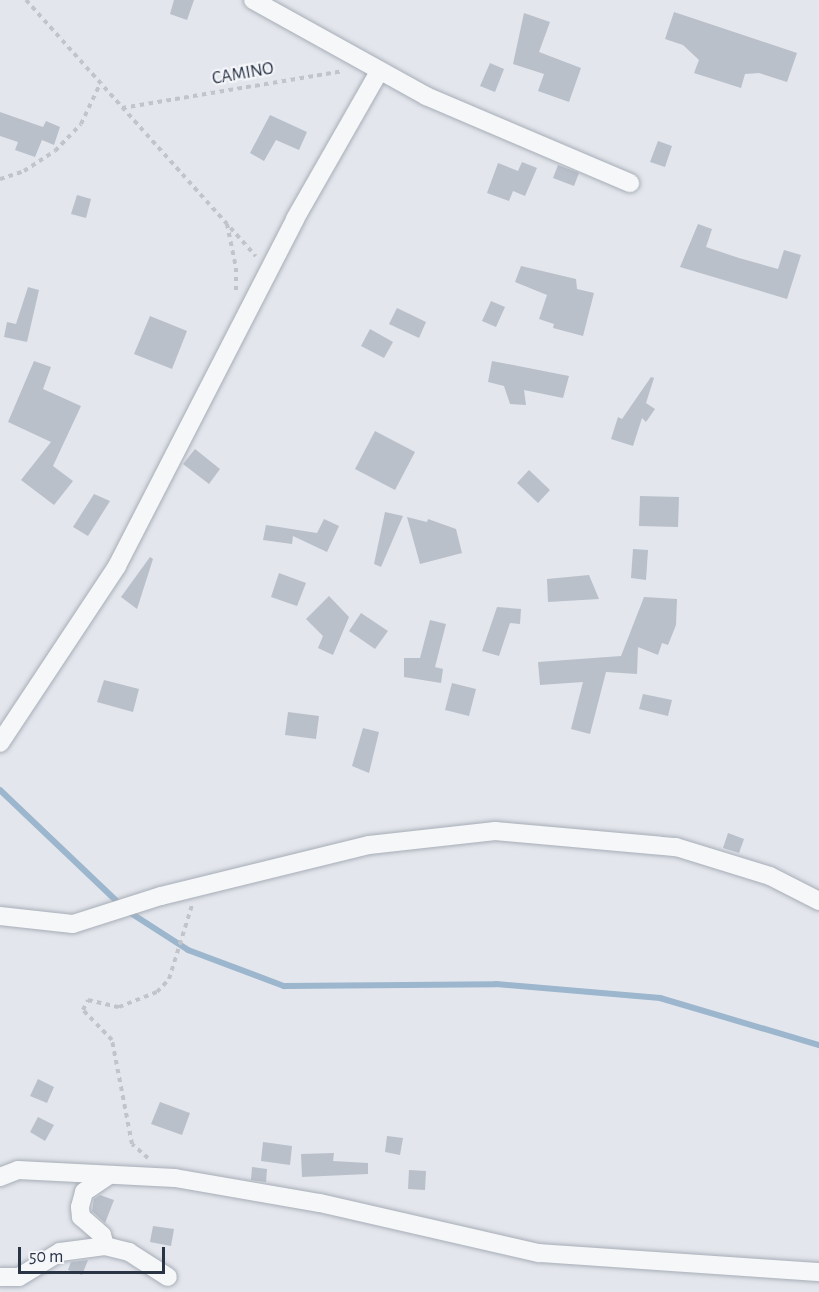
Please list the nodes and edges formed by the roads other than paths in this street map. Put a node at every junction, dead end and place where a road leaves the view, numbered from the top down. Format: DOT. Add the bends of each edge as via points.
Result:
graph roads {
  1 [pos="253,0"];
  2 [pos="374,69"];
  3 [pos="630,183"];
  4 [pos="0,743"];
  5 [pos="819,901"];
  6 [pos="0,916"];
  7 [pos="109,1175"];
  8 [pos="0,1177"];
  9 [pos="105,1246"];
  10 [pos="819,1272"];
  11 [pos="0,1277"];
  12 [pos="168,1277"];
  1 -- 2 [label="street"];
  2 -- 3 [label="street" via="539,146"];
  2 -- 4 [label="street" via="117,566"];
  5 -- 6 [label="street" via="770,876 676,848 495,831 369,845 198,887 73,924"];
  7 -- 8 [label="street" via="18,1170"];
  7 -- 9 [label="street" via="84,1192 80,1206 81,1217 102,1235"];
  7 -- 10 [label="street" via="175,1178 320,1203 539,1253"];
  9 -- 11 [label="street" via="60,1252 19,1277"];
  9 -- 12 [label="street" via="129,1252"];
}
